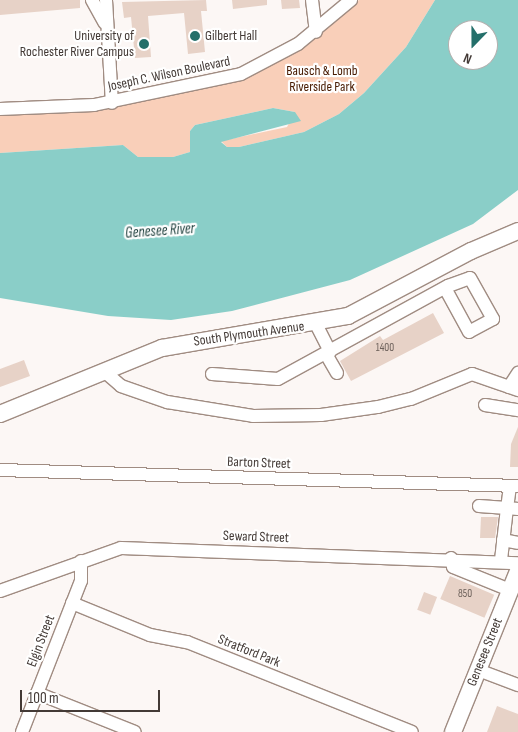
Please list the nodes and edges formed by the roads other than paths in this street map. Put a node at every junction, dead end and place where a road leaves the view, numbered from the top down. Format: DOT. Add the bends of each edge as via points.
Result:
graph roads {
  1 [pos="92,0"];
  2 [pos="106,0"];
  3 [pos="312,0"];
  4 [pos="351,0"];
  5 [pos="105,23"];
  6 [pos="316,32"];
  7 [pos="112,102"];
  8 [pos="0,109"];
  9 [pos="518,232"];
  10 [pos="518,240"];
  11 [pos="493,242"];
  12 [pos="439,269"];
  13 [pos="316,324"];
  14 [pos="328,353"];
  15 [pos="105,372"];
  16 [pos="337,373"];
  17 [pos="518,373"];
  18 [pos="212,374"];
  19 [pos="514,388"];
  20 [pos="485,406"];
  21 [pos="518,410"];
  22 [pos="0,414"];
  23 [pos="0,470"];
  24 [pos="514,486"];
  25 [pos="480,506"];
  26 [pos="513,509"];
  27 [pos="513,540"];
  28 [pos="451,558"];
  29 [pos="476,559"];
  30 [pos="501,560"];
  31 [pos="81,561"];
  32 [pos="518,563"];
  33 [pos="518,571"];
  34 [pos="476,576"];
  35 [pos="510,590"];
  36 [pos="0,591"];
  37 [pos="72,603"];
  38 [pos="478,670"];
  39 [pos="518,685"];
  40 [pos="37,693"];
  41 [pos="22,732"];
  42 [pos="135,732"];
  43 [pos="412,732"];
  44 [pos="453,732"];
  1 -- 5 [label="street"];
  2 -- 5 [label="street"];
  3 -- 6 [label="street"];
  4 -- 6 [label="street, Joseph C. Wilson Boulevard"];
  5 -- 7 [label="street"];
  6 -- 7 [label="street, Joseph C. Wilson Boulevard" via="241,74"];
  7 -- 8 [label="street, Joseph C. Wilson Boulevard"];
  9 -- 11 [label="main road, South Plymouth Avenue"];
  10 -- 11 [label="main road, South Plymouth Avenue"];
  11 -- 12 [label="main road, South Plymouth Avenue"];
  12 -- 13 [label="main road, South Plymouth Avenue" via="364,310"];
  12 -- 14 [label="street" via="447,287"];
  13 -- 14 [label="street"];
  13 -- 15 [label="main road, South Plymouth Avenue" via="178,344"];
  14 -- 16 [label="street"];
  14 -- 18 [label="street" via="274,380"];
  15 -- 19 [label="street" via="121,386 167,402 253,416 316,415 378,407 411,399 472,374"];
  15 -- 22 [label="main road, South Plymouth Avenue"];
  17 -- 19 [label="street"];
  20 -- 21 [label="street"];
  23 -- 24 [label="street, Barton Street"];
  24 -- 26 [label="street"];
  25 -- 26 [label="street"];
  26 -- 27 [label="street"];
  27 -- 30 [label="street"];
  28 -- 29 [label="street, Seward Street"];
  28 -- 31 [label="street, Seward Street" via="121,548"];
  28 -- 34 [label="street" via="453,567"];
  29 -- 30 [label="street, Seward Street"];
  29 -- 34 [label="street"];
  30 -- 32 [label="street, Seward Street"];
  31 -- 36 [label="street, Seward Street"];
  31 -- 37 [label="street, Elgin Street" via="83,573"];
  33 -- 35 [label="main road, Genesee Street"];
  34 -- 35 [label="street"];
  35 -- 38 [label="main road, Genesee Street"];
  37 -- 40 [label="street, Elgin Street"];
  37 -- 43 [label="street, Stratford Park" via="150,635 188,642"];
  38 -- 39 [label="street"];
  38 -- 44 [label="main road, Genesee Street"];
  40 -- 41 [label="street, Elgin Street"];
  40 -- 42 [label="street"];
}
